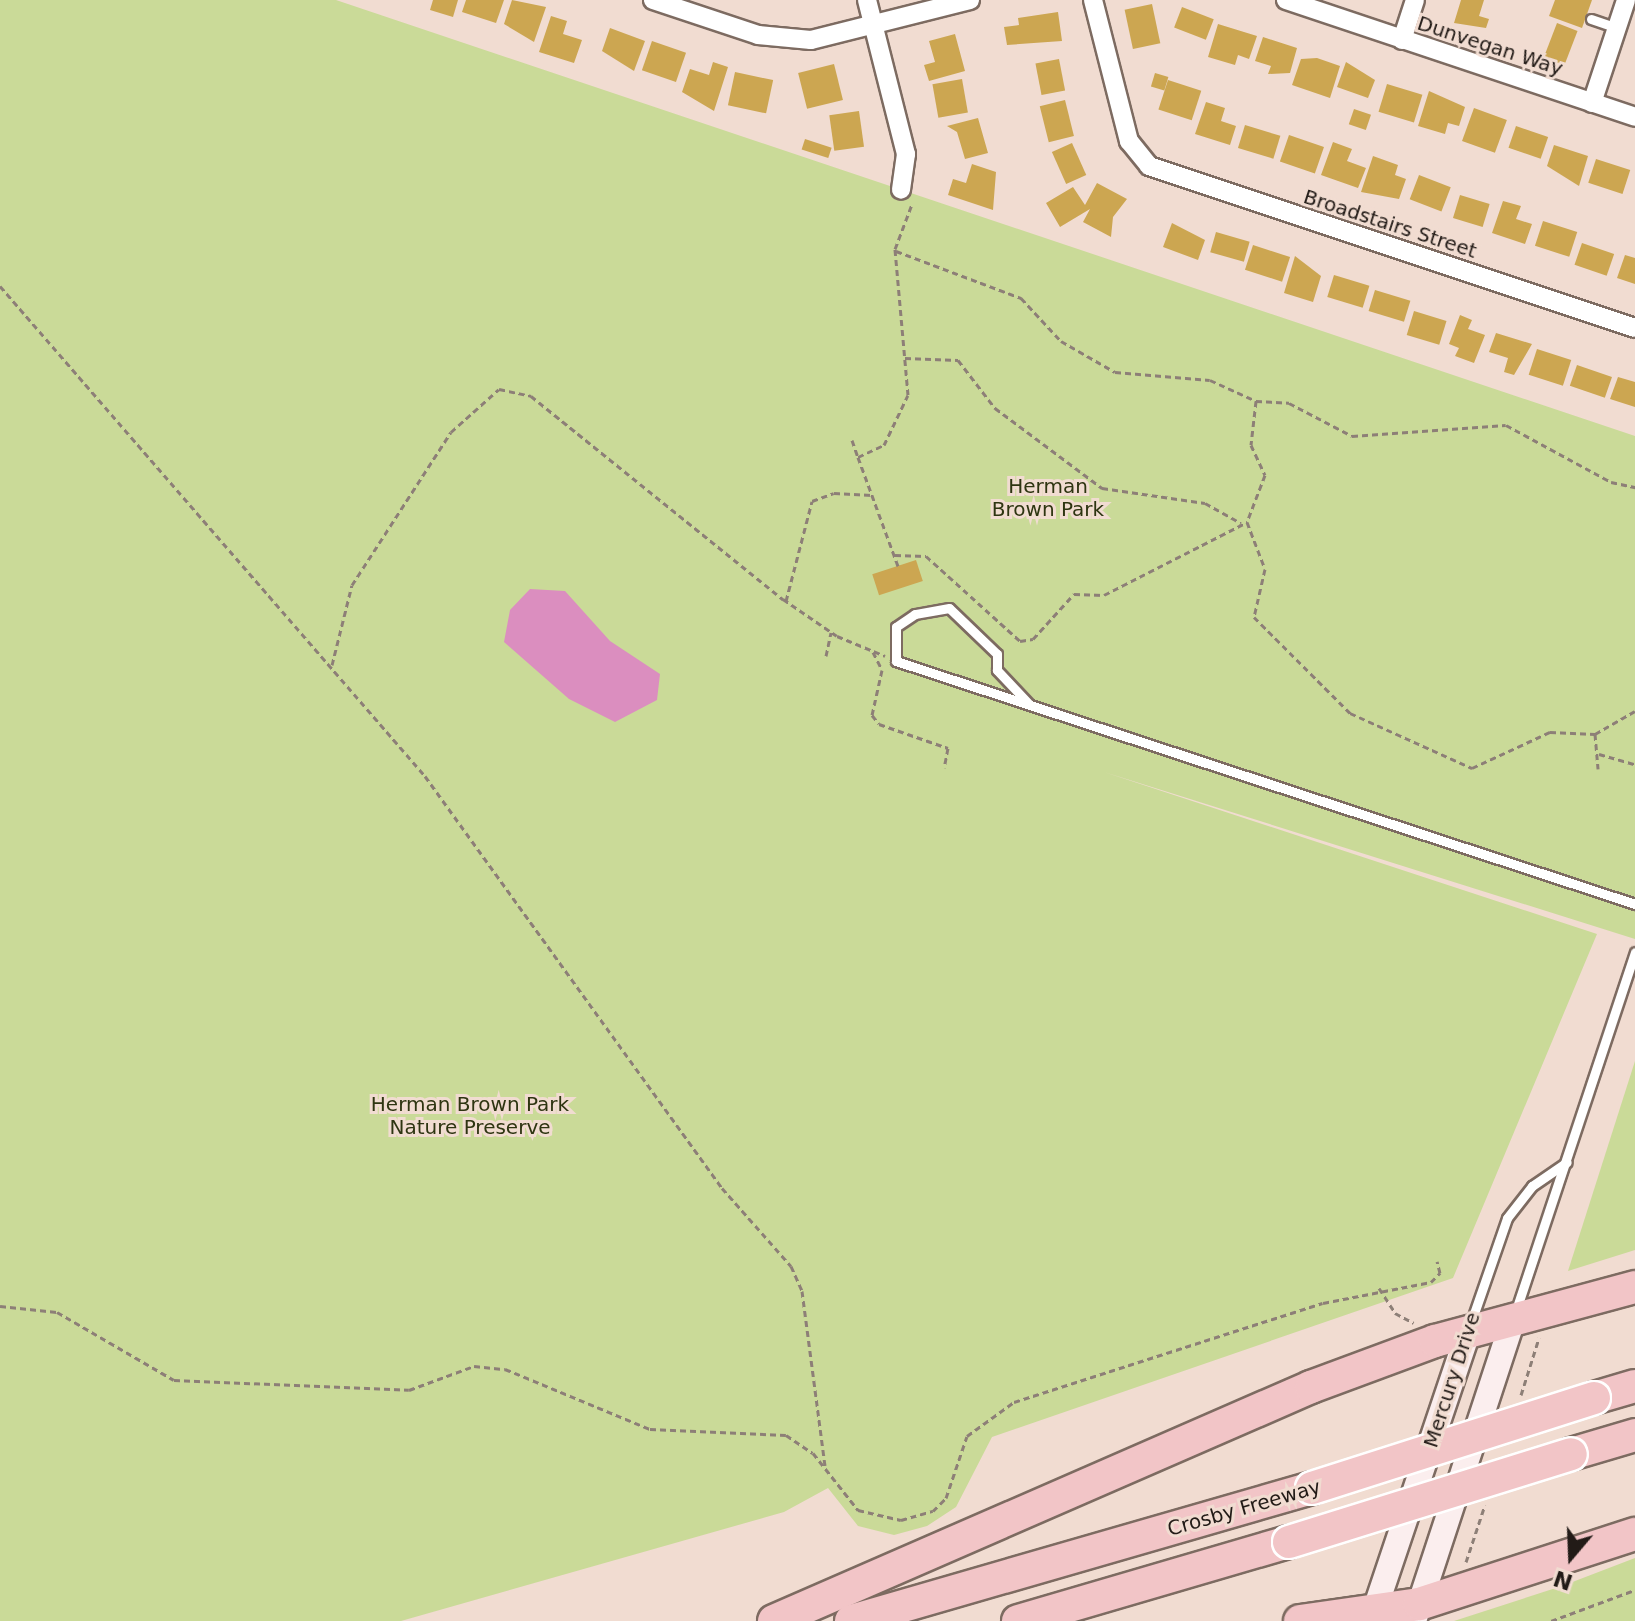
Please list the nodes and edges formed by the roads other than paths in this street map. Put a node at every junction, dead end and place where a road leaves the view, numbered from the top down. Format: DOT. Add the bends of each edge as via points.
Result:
graph roads {
  1 [pos="653,0"];
  2 [pos="867,0"];
  3 [pos="970,0"];
  4 [pos="1093,0"];
  5 [pos="1286,0"];
  6 [pos="1415,0"];
  7 [pos="1626,0"];
  8 [pos="1591,19"];
  9 [pos="874,26"];
  10 [pos="1617,28"];
  11 [pos="1402,40"];
  12 [pos="1592,103"];
  13 [pos="1635,117"];
  14 [pos="901,190"];
  15 [pos="1635,328"];
  16 [pos="1029,704"];
  17 [pos="1635,904"];
  18 [pos="1635,952"];
  19 [pos="1567,1162"];
  20 [pos="1635,1287"];
  21 [pos="1514,1317"];
  22 [pos="1468,1332"];
  23 [pos="1635,1386"];
  24 [pos="1635,1435"];
  25 [pos="1635,1534"];
  26 [pos="1417,1612"];
  27 [pos="1373,1615"];
  28 [pos="774,1621"];
  29 [pos="851,1621"];
  30 [pos="1018,1621"];
  31 [pos="1300,1621"];
  1 -- 9 [label="street" via="782,39"];
  2 -- 9 [label="street"];
  3 -- 9 [label="street"];
  4 -- 15 [label="street, Broadstairs Street" via="1135,154 1149,166"];
  5 -- 11 [label="street, Dunvegan Way"];
  6 -- 11 [label="street"];
  7 -- 10 [label="street"];
  8 -- 10 [label="lane"];
  9 -- 14 [label="street" via="906,154"];
  10 -- 12 [label="street"];
  11 -- 12 [label="street, Dunvegan Way"];
  12 -- 13 [label="street, Dunvegan Way"];
  16 -- 16 [label="lane" via="896,661 896,627 915,614 949,608 997,654 997,670"];
  16 -- 17 [label="lane"];
  18 -- 19 [label="lane, Mercury Drive"];
  19 -- 21 [label="lane, Mercury Drive"];
  19 -- 22 [label="lane, Mercury Drive" via="1532,1186 1507,1218"];
  20 -- 21 [label="highway"];
  21 -- 22 [label="highway"];
  21 -- 26 [label="street, Mercury Drive"];
  22 -- 27 [label="street, Mercury Drive"];
  22 -- 28 [label="highway" via="1311,1387"];
  23 -- 29 [label="highway, Crosby Freeway, bridge" via="1312,1488"];
  24 -- 30 [label="highway, bridge"];
  25 -- 26 [label="highway"];
  26 -- 27 [label="highway"];
  27 -- 31 [label="highway"];
}
